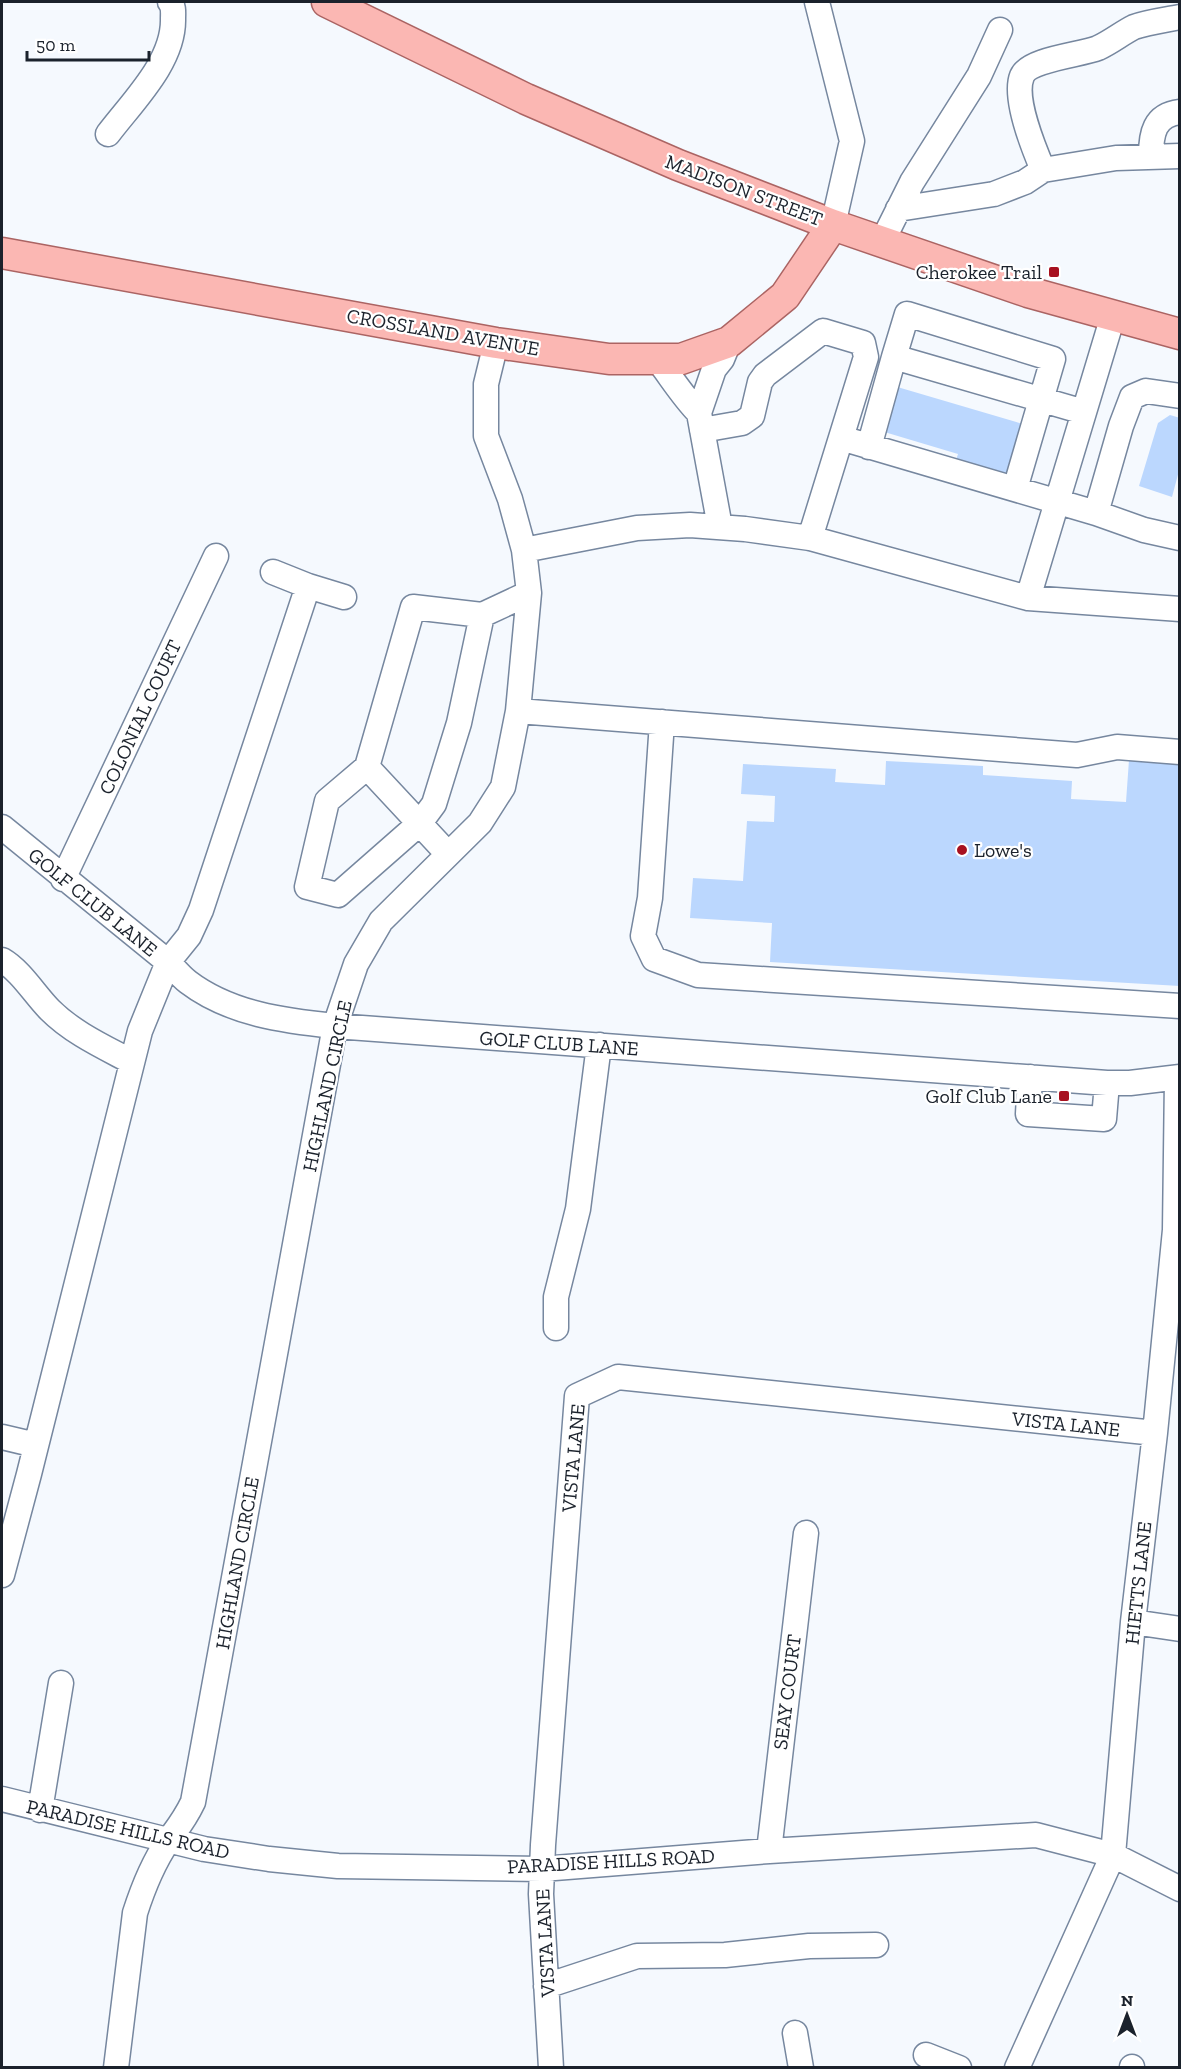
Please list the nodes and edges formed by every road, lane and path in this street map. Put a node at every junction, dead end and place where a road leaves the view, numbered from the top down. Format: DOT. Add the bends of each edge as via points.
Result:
graph roads {
  1 [pos="170,2"];
  2 [pos="817,2"];
  3 [pos="331,3"];
  4 [pos="1179,17"];
  5 [pos="1000,30"];
  6 [pos="1179,112"];
  7 [pos="108,134"];
  8 [pos="1151,156"];
  9 [pos="1179,156"];
  10 [pos="1043,170"];
  11 [pos="898,209"];
  12 [pos="833,225"];
  13 [pos="882,242"];
  14 [pos="2,253"];
  15 [pos="1113,315"];
  16 [pos="1179,334"];
  17 [pos="729,342"];
  18 [pos="496,343"];
  19 [pos="894,357"];
  20 [pos="657,359"];
  21 [pos="1179,396"];
  22 [pos="1041,400"];
  23 [pos="1084,412"];
  24 [pos="701,422"];
  25 [pos="841,438"];
  26 [pos="869,447"];
  27 [pos="1015,489"];
  28 [pos="1057,501"];
  29 [pos="1096,513"];
  30 [pos="720,527"];
  31 [pos="810,538"];
  32 [pos="1179,538"];
  33 [pos="524,550"];
  34 [pos="216,556"];
  35 [pos="273,572"];
  36 [pos="308,586"];
  37 [pos="529,593"];
  38 [pos="344,597"];
  39 [pos="1028,598"];
  40 [pos="1179,609"];
  41 [pos="482,615"];
  42 [pos="518,711"];
  43 [pos="662,722"];
  44 [pos="1179,752"];
  45 [pos="367,767"];
  46 [pos="420,823"];
  47 [pos="2,827"];
  48 [pos="448,854"];
  49 [pos="63,879"];
  50 [pos="2,960"];
  51 [pos="168,962"];
  52 [pos="1179,1006"];
  53 [pos="335,1026"];
  54 [pos="599,1046"];
  55 [pos="132,1062"];
  56 [pos="1030,1077"];
  57 [pos="1178,1077"];
  58 [pos="1107,1083"];
  59 [pos="556,1328"];
  60 [pos="1155,1433"];
  61 [pos="2,1437"];
  62 [pos="36,1445"];
  63 [pos="806,1533"];
  64 [pos="2,1575"];
  65 [pos="1133,1622"];
  66 [pos="1179,1629"];
  67 [pos="60,1683"];
  68 [pos="2,1799"];
  69 [pos="40,1810"];
  70 [pos="168,1841"];
  71 [pos="769,1851"];
  72 [pos="1113,1855"];
  73 [pos="542,1869"];
  74 [pos="1179,1889"];
  75 [pos="876,1945"];
  76 [pos="546,1986"];
  77 [pos="795,2033"];
  78 [pos="926,2055"];
  79 [pos="116,2067"];
  80 [pos="551,2067"];
  81 [pos="801,2067"];
  82 [pos="958,2067"];
  83 [pos="1018,2067"];
  1 -- 7 [label="street" via="173,30 163,62"];
  2 -- 12 [label="street" via="852,141"];
  3 -- 12 [label="main road, MADISON STREET" via="526,99 678,165"];
  4 -- 10 [label="street" via="1135,27 1098,48 1026,70 1021,78 1020,96 1029,137"];
  5 -- 11 [label="street" via="979,76"];
  6 -- 8 [label="street" via="1161,118 1154,129"];
  8 -- 9 [label="street"];
  8 -- 10 [label="street"];
  10 -- 11 [label="street" via="994,194"];
  11 -- 13 [label="street"];
  12 -- 13 [label="main road, MADISON STREET"];
  12 -- 17 [label="main road, CROSSLAND AVENUE" via="785,296"];
  13 -- 15 [label="main road, MADISON STREET" via="1028,292"];
  14 -- 18 [label="main road, CROSSLAND AVENUE"];
  15 -- 16 [label="main road, MADISON STREET"];
  15 -- 23 [label="street"];
  17 -- 20 [label="main road, CROSSLAND AVENUE" via="681,359"];
  17 -- 24 [label="street" via="714,369"];
  18 -- 20 [label="main road, CROSSLAND AVENUE" via="609,359"];
  18 -- 33 [label="street, HIGHLAND CIRCLE" via="486,384 486,436"];
  19 -- 22 [label="street"];
  19 -- 22 [label="street" via="907,314 1053,359"];
  19 -- 26 [label="street"];
  20 -- 24 [label="street"];
  21 -- 29 [label="street" via="1146,391 1132,397"];
  22 -- 23 [label="street"];
  22 -- 27 [label="street"];
  23 -- 28 [label="street"];
  24 -- 25 [label="street" via="742,423 752,416 765,375 823,331 863,343 866,351"];
  24 -- 30 [label="street"];
  25 -- 26 [label="street"];
  25 -- 31 [label="street"];
  26 -- 27 [label="street"];
  27 -- 28 [label="street"];
  28 -- 29 [label="street"];
  28 -- 39 [label="street"];
  29 -- 32 [label="street"];
  30 -- 31 [label="street"];
  30 -- 33 [label="street" via="637,528"];
  31 -- 39 [label="street"];
  33 -- 37 [label="street, HIGHLAND CIRCLE"];
  34 -- 49 [label="street, COLONIAL COURT"];
  35 -- 36 [label="street"];
  36 -- 38 [label="street"];
  36 -- 51 [label="street" via="201,910 189,936"];
  37 -- 41 [label="street"];
  37 -- 42 [label="street, HIGHLAND CIRCLE"];
  39 -- 40 [label="street"];
  41 -- 45 [label="street" via="414,607"];
  41 -- 46 [label="street" via="459,723 434,804"];
  42 -- 43 [label="street"];
  42 -- 48 [label="street, HIGHLAND CIRCLE" via="503,787 480,824"];
  43 -- 44 [label="street" via="1077,755 1117,747"];
  43 -- 52 [label="street" via="643,936 654,959 698,975"];
  45 -- 46 [label="street"];
  45 -- 46 [label="street" via="327,801 307,887 338,895"];
  46 -- 48 [label="street"];
  47 -- 49 [label="street, GOLF CLUB LANE"];
  48 -- 53 [label="street, HIGHLAND CIRCLE" via="381,921 356,964"];
  49 -- 51 [label="street, GOLF CLUB LANE"];
  50 -- 55 [label="street" via="75,1030"];
  51 -- 53 [label="street, GOLF CLUB LANE" via="187,982 240,1009 300,1023"];
  51 -- 55 [label="street"];
  53 -- 54 [label="street, GOLF CLUB LANE"];
  53 -- 70 [label="street, HIGHLAND CIRCLE" via="193,1802"];
  54 -- 56 [label="street, GOLF CLUB LANE"];
  54 -- 59 [label="street" via="578,1209 556,1297"];
  55 -- 62 [label="street"];
  56 -- 58 [label="street, GOLF CLUB LANE"];
  56 -- 58 [label="street" via="1028,1114 1104,1119"];
  57 -- 58 [label="street, GOLF CLUB LANE"];
  57 -- 60 [label="street, HIETTS LANE" via="1175,1230"];
  60 -- 65 [label="street, HIETTS LANE"];
  60 -- 73 [label="street, VISTA LANE" via="618,1377 577,1396"];
  61 -- 62 [label="street"];
  62 -- 64 [label="street"];
  63 -- 71 [label="street, SEAY COURT"];
  65 -- 66 [label="street"];
  65 -- 72 [label="street, HIETTS LANE"];
  67 -- 69 [label="street"];
  68 -- 69 [label="street, PARADISE HILLS ROAD"];
  69 -- 70 [label="street, PARADISE HILLS ROAD"];
  70 -- 73 [label="street, PARADISE HILLS ROAD" via="269,1859 338,1866"];
  70 -- 79 [label="street, HIGHLAND CIRCLE" via="135,1913"];
  71 -- 72 [label="street, PARADISE HILLS ROAD" via="1036,1835"];
  71 -- 73 [label="street, PARADISE HILLS ROAD"];
  72 -- 74 [label="street, PARADISE HILLS ROAD"];
  72 -- 83 [label="street, HIETTS LANE"];
  73 -- 76 [label="street, VISTA LANE"];
  75 -- 76 [label="street" via="809,1946 725,1955 637,1956"];
  76 -- 80 [label="street, VISTA LANE"];
  77 -- 81 [label="street"];
  78 -- 82 [label="street"];
}
